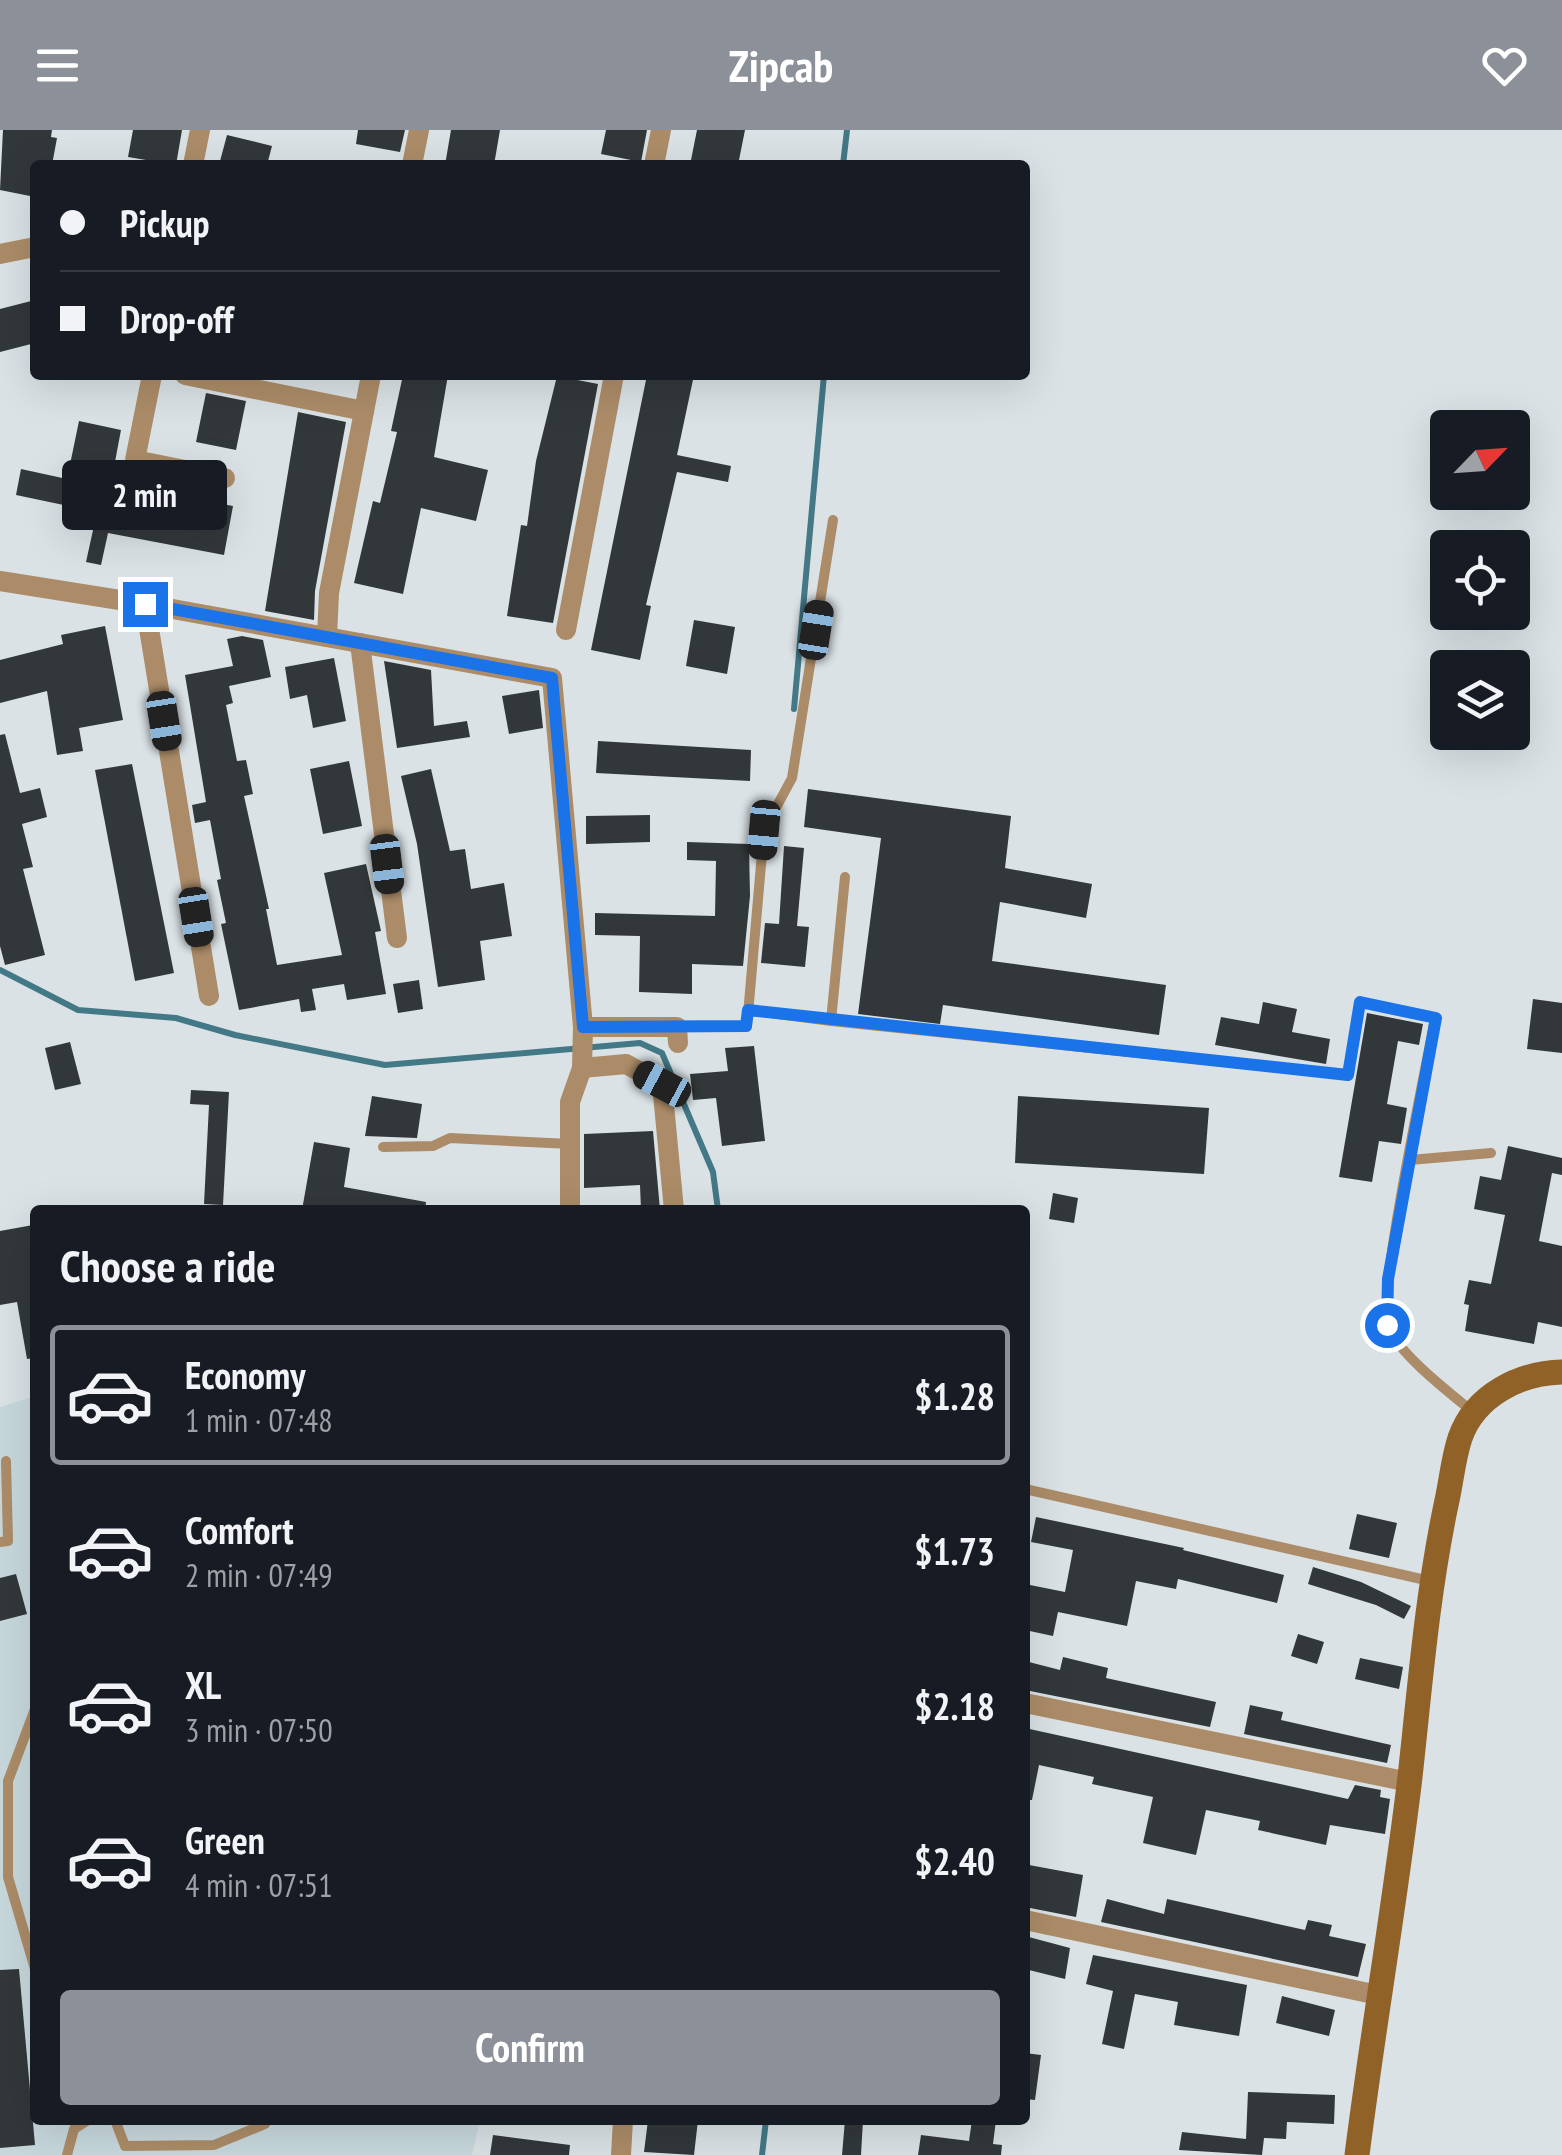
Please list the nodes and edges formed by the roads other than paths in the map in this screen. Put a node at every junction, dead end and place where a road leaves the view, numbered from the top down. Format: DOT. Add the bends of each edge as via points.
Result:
graph roads {
  1 [pos="200,130"];
  2 [pos="418,130"];
  3 [pos="661,130"];
  4 [pos="194,160"];
  5 [pos="413,160"];
  6 [pos="655,160"];
  7 [pos="30,248"];
  8 [pos="0,254"];
  9 [pos="151,380"];
  10 [pos="210,380"];
  11 [pos="370,380"];
  12 [pos="613,380"];
  13 [pos="364,411"];
  14 [pos="225,478"];
  15 [pos="834,520"];
  16 [pos="0,581"];
  17 [pos="145,604"];
  18 [pos="566,630"];
  19 [pos="327,637"];
  20 [pos="360,643"];
  21 [pos="845,877"];
  22 [pos="396,938"];
  23 [pos="208,996"];
  24 [pos="748,1010"];
  25 [pos="831,1021"];
  26 [pos="583,1027"];
  27 [pos="677,1035"];
  28 [pos="582,1068"];
  29 [pos="570,1144"];
  30 [pos="383,1148"];
  31 [pos="1491,1153"];
  32 [pos="1410,1160"];
  33 [pos="570,1205"];
  34 [pos="674,1205"];
  35 [pos="1562,1372"];
  36 [pos="1475,1414"];
  37 [pos="6,1461"];
  38 [pos="1030,1490"];
  39 [pos="0,1542"];
  40 [pos="1430,1581"];
  41 [pos="1030,1705"];
  42 [pos="30,1722"];
  43 [pos="1409,1782"];
  44 [pos="1030,1921"];
  45 [pos="30,1952"];
  46 [pos="1378,1995"];
  47 [pos="79,2125"];
  48 [pos="117,2125"];
  49 [pos="262,2125"];
  50 [pos="623,2125"];
  51 [pos="67,2155"];
  52 [pos="620,2155"];
  53 [pos="1357,2155"];
  1 -- 4 [label="street"];
  2 -- 5 [label="street"];
  3 -- 6 [label="street"];
  7 -- 8 [label="street"];
  9 -- 14 [label="street" via="135,460"];
  10 -- 13 [label="street"];
  11 -- 13 [label="street"];
  12 -- 18 [label="street"];
  13 -- 19 [label="street" via="329,593"];
  15 -- 24 [label="lane" via="792,778 764,830"];
  16 -- 17 [label="street"];
  17 -- 19 [label="street"];
  17 -- 23 [label="street"];
  19 -- 20 [label="street"];
  20 -- 22 [label="street"];
  20 -- 26 [label="street" via="552,678"];
  21 -- 25 [label="lane"];
  24 -- 25 [label="lane"];
  24 -- 27 [label="lane" via="746,1026"];
  25 -- 32 [label="lane" via="1348,1075 1360,1002 1436,1018"];
  26 -- 27 [label="street"];
  26 -- 28 [label="street"];
  28 -- 29 [label="street" via="570,1102"];
  28 -- 34 [label="street" via="626,1064 662,1084"];
  29 -- 30 [label="lane" via="450,1138 432,1146"];
  29 -- 33 [label="street"];
  31 -- 32 [label="lane"];
  32 -- 36 [label="lane" via="1388,1279 1387,1325 1418,1364"];
  35 -- 36 [label="main road" via="1514,1380"];
  36 -- 40 [label="main road" via="1461,1436"];
  37 -- 39 [label="lane" via="8,1541"];
  38 -- 40 [label="lane"];
  40 -- 43 [label="main road"];
  41 -- 43 [label="street"];
  42 -- 45 [label="lane" via="8,1781 8,1877"];
  43 -- 46 [label="main road"];
  44 -- 46 [label="street"];
  46 -- 53 [label="main road"];
  47 -- 51 [label="lane"];
  48 -- 49 [label="lane" via="125,2146 214,2144"];
  50 -- 52 [label="street"];
}
